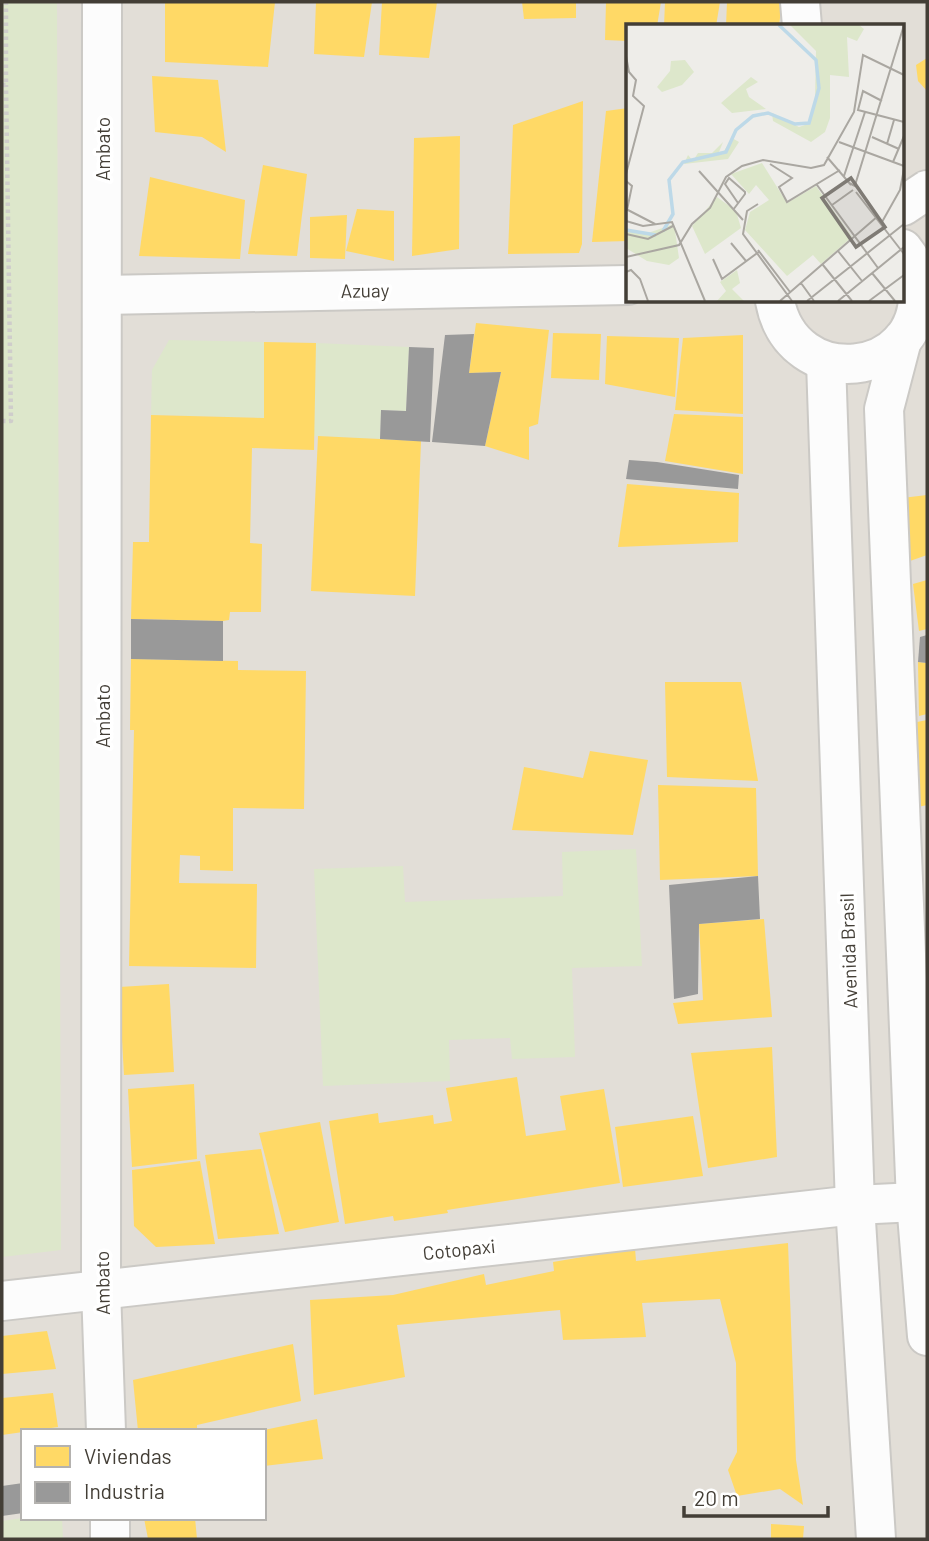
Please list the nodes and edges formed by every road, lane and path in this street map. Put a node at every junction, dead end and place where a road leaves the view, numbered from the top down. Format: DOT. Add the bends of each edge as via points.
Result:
graph roads {
  1 [pos="6,2"];
  2 [pos="102,2"];
  3 [pos="800,2"];
  4 [pos="802,24"];
  5 [pos="4,85"];
  6 [pos="927,190"];
  7 [pos="904,205"];
  8 [pos="2,245"];
  9 [pos="9,245"];
  10 [pos="904,251"];
  11 [pos="626,285"];
  12 [pos="103,295"];
  13 [pos="776,303"];
  14 [pos="914,321"];
  15 [pos="826,362"];
  16 [pos="2,421"];
  17 [pos="916,1202"];
  18 [pos="855,1205"];
  19 [pos="101,1289"];
  20 [pos="2,1301"];
  21 [pos="927,1336"];
  22 [pos="106,1429"];
  23 [pos="110,1520"];
  24 [pos="110,1539"];
  25 [pos="876,1539"];
  1 -- 5 [label="path"];
  2 -- 12 [label="street, Ambato"];
  3 -- 4 [label="street"];
  5 -- 9 [label="path"];
  6 -- 7 [label="street"];
  8 -- 9 [label="path"];
  9 -- 16 [label="path" via="12,421"];
  10 -- 14 [label="street" via="918,276"];
  11 -- 12 [label="street, Azuay"];
  12 -- 19 [label="street, Ambato"];
  13 -- 15 [label="street" via="792,340 807,354"];
  14 -- 15 [label="street" via="867,363 846,366"];
  14 -- 17 [label="street" via="884,409"];
  15 -- 18 [label="street, Avenida Brasil"];
  17 -- 18 [label="street, Cotopaxi"];
  17 -- 21 [label="street"];
  18 -- 19 [label="street, Cotopaxi"];
  18 -- 25 [label="street, Avenida Brasil"];
  19 -- 20 [label="street, Cotopaxi"];
  19 -- 22 [label="street, Ambato"];
  23 -- 24 [label="street"];
}
